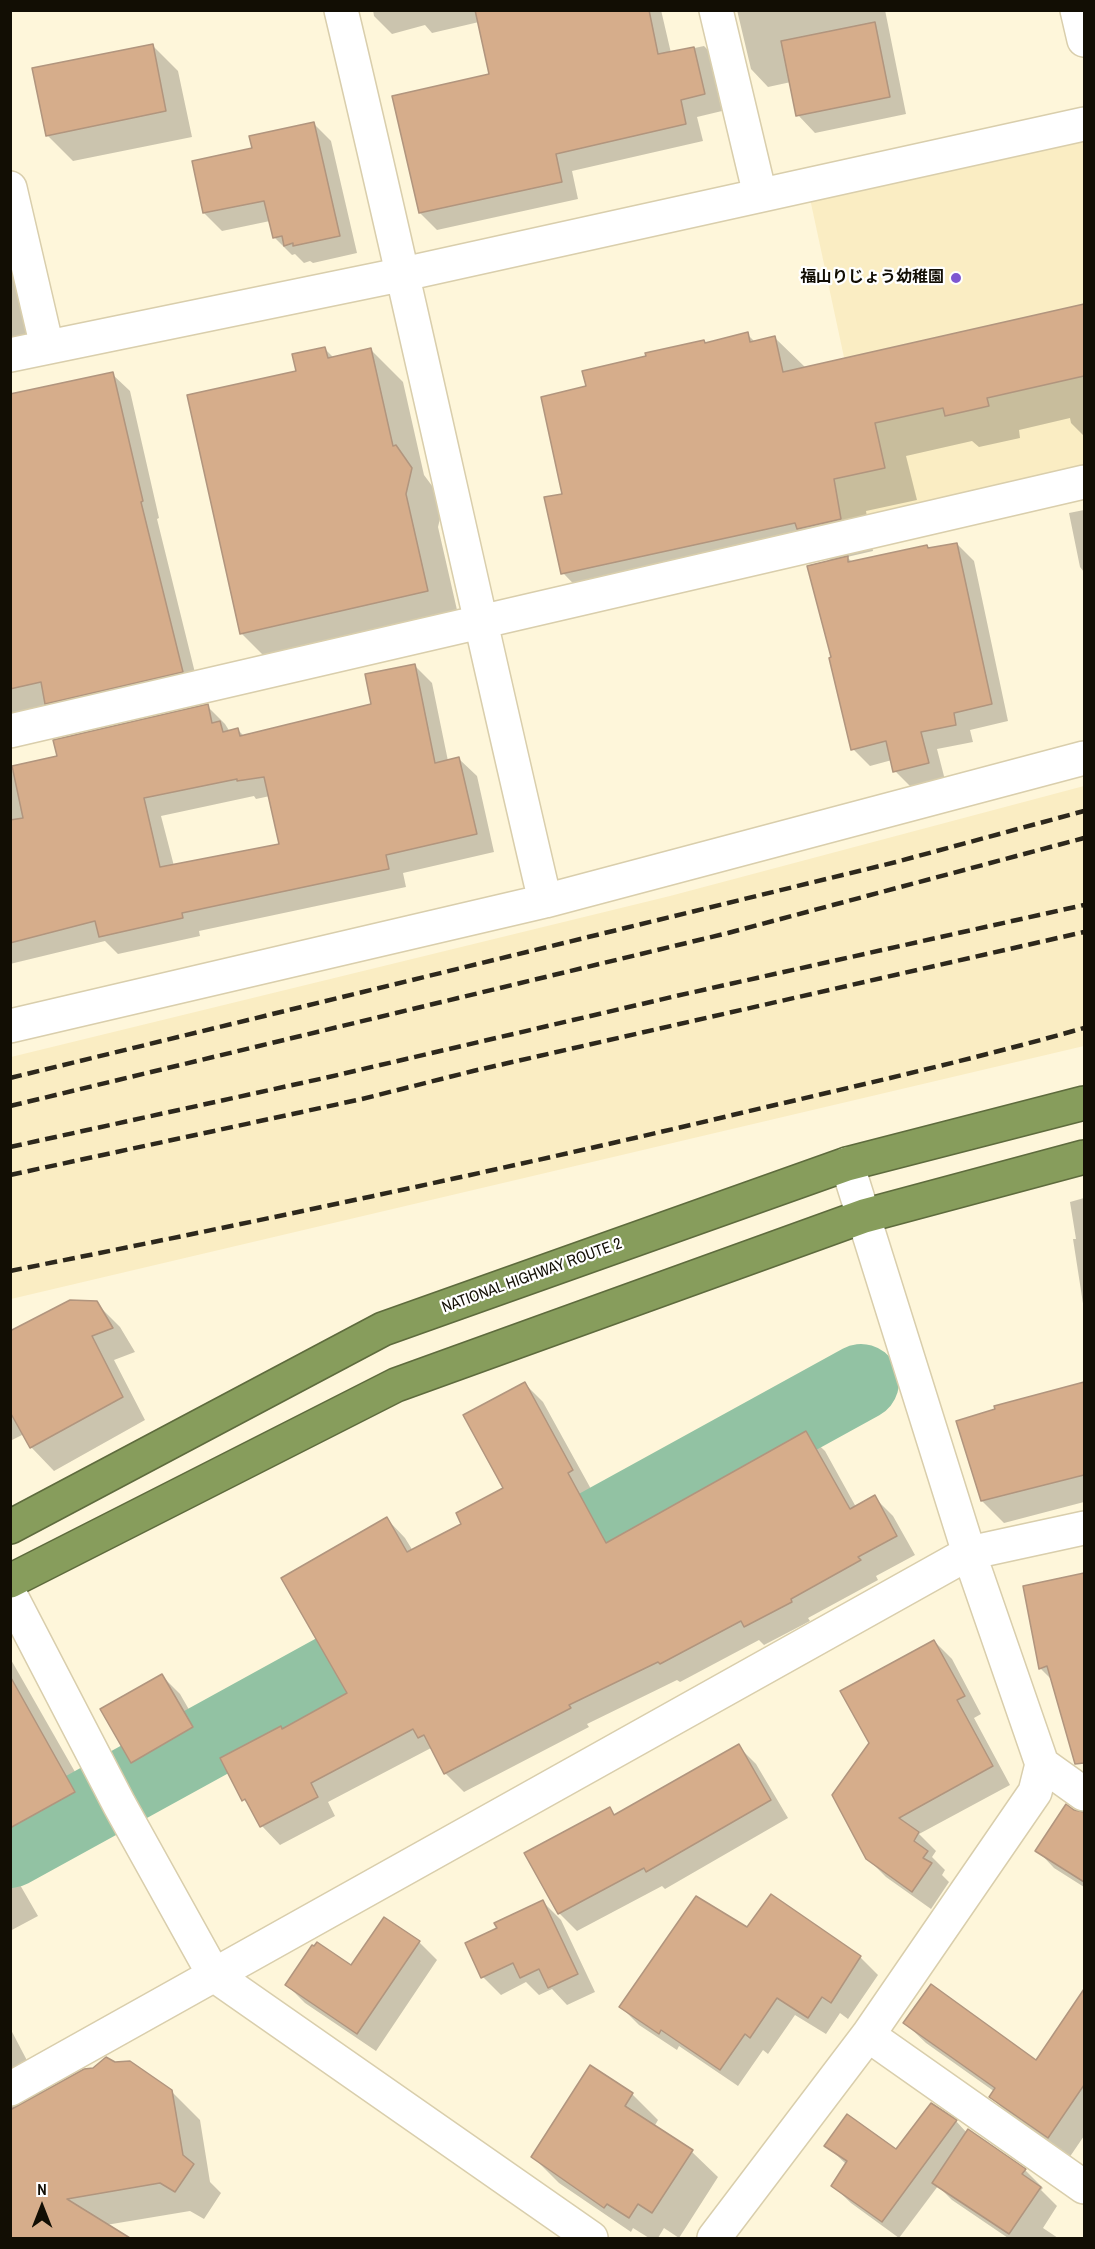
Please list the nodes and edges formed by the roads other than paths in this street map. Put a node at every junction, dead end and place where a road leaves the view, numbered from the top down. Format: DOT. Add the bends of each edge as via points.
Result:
graph roads {
  1 [pos="341,10"];
  2 [pos="716,10"];
  3 [pos="1077,10"];
  4 [pos="1084,40"];
  5 [pos="1084,124"];
  6 [pos="10,188"];
  7 [pos="760,195"];
  8 [pos="404,274"];
  9 [pos="47,347"];
  10 [pos="10,355"];
  11 [pos="1084,482"];
  12 [pos="480,623"];
  13 [pos="10,731"];
  14 [pos="1084,758"];
  15 [pos="545,901"];
  16 [pos="10,1026"];
  17 [pos="1084,1103"];
  18 [pos="1084,1157"];
  19 [pos="847,1164"];
  20 [pos="864,1216"];
  21 [pos="10,1527"];
  22 [pos="1084,1527"];
  23 [pos="969,1553"];
  24 [pos="10,1581"];
  25 [pos="10,1594"];
  26 [pos="1042,1764"];
  27 [pos="1084,1794"];
  28 [pos="214,1975"];
  29 [pos="868,2035"];
  30 [pos="10,2089"];
  31 [pos="1084,2187"];
  32 [pos="591,2238"];
  33 [pos="714,2238"];
  1 -- 8 [label="street"];
  2 -- 7 [label="street"];
  3 -- 4 [label="street"];
  5 -- 7 [label="street"];
  6 -- 9 [label="street"];
  7 -- 8 [label="street"];
  8 -- 9 [label="street"];
  8 -- 12 [label="street"];
  9 -- 10 [label="street"];
  11 -- 12 [label="street"];
  12 -- 13 [label="street"];
  12 -- 15 [label="street"];
  14 -- 15 [label="street"];
  15 -- 16 [label="street"];
  17 -- 19 [label="highway, NATIONAL HIGHWAY ROUTE 2"];
  18 -- 20 [label="highway"];
  19 -- 20 [label="street"];
  19 -- 21 [label="highway, NATIONAL HIGHWAY ROUTE 2" via="383,1329"];
  20 -- 23 [label="street"];
  20 -- 24 [label="highway" via="396,1385"];
  22 -- 23 [label="street"];
  23 -- 26 [label="street"];
  23 -- 28 [label="street"];
  25 -- 28 [label="street"];
  26 -- 27 [label="street"];
  26 -- 29 [label="street" via="1035,1792"];
  28 -- 30 [label="street"];
  28 -- 32 [label="street"];
  29 -- 31 [label="street"];
  29 -- 33 [label="street"];
}
